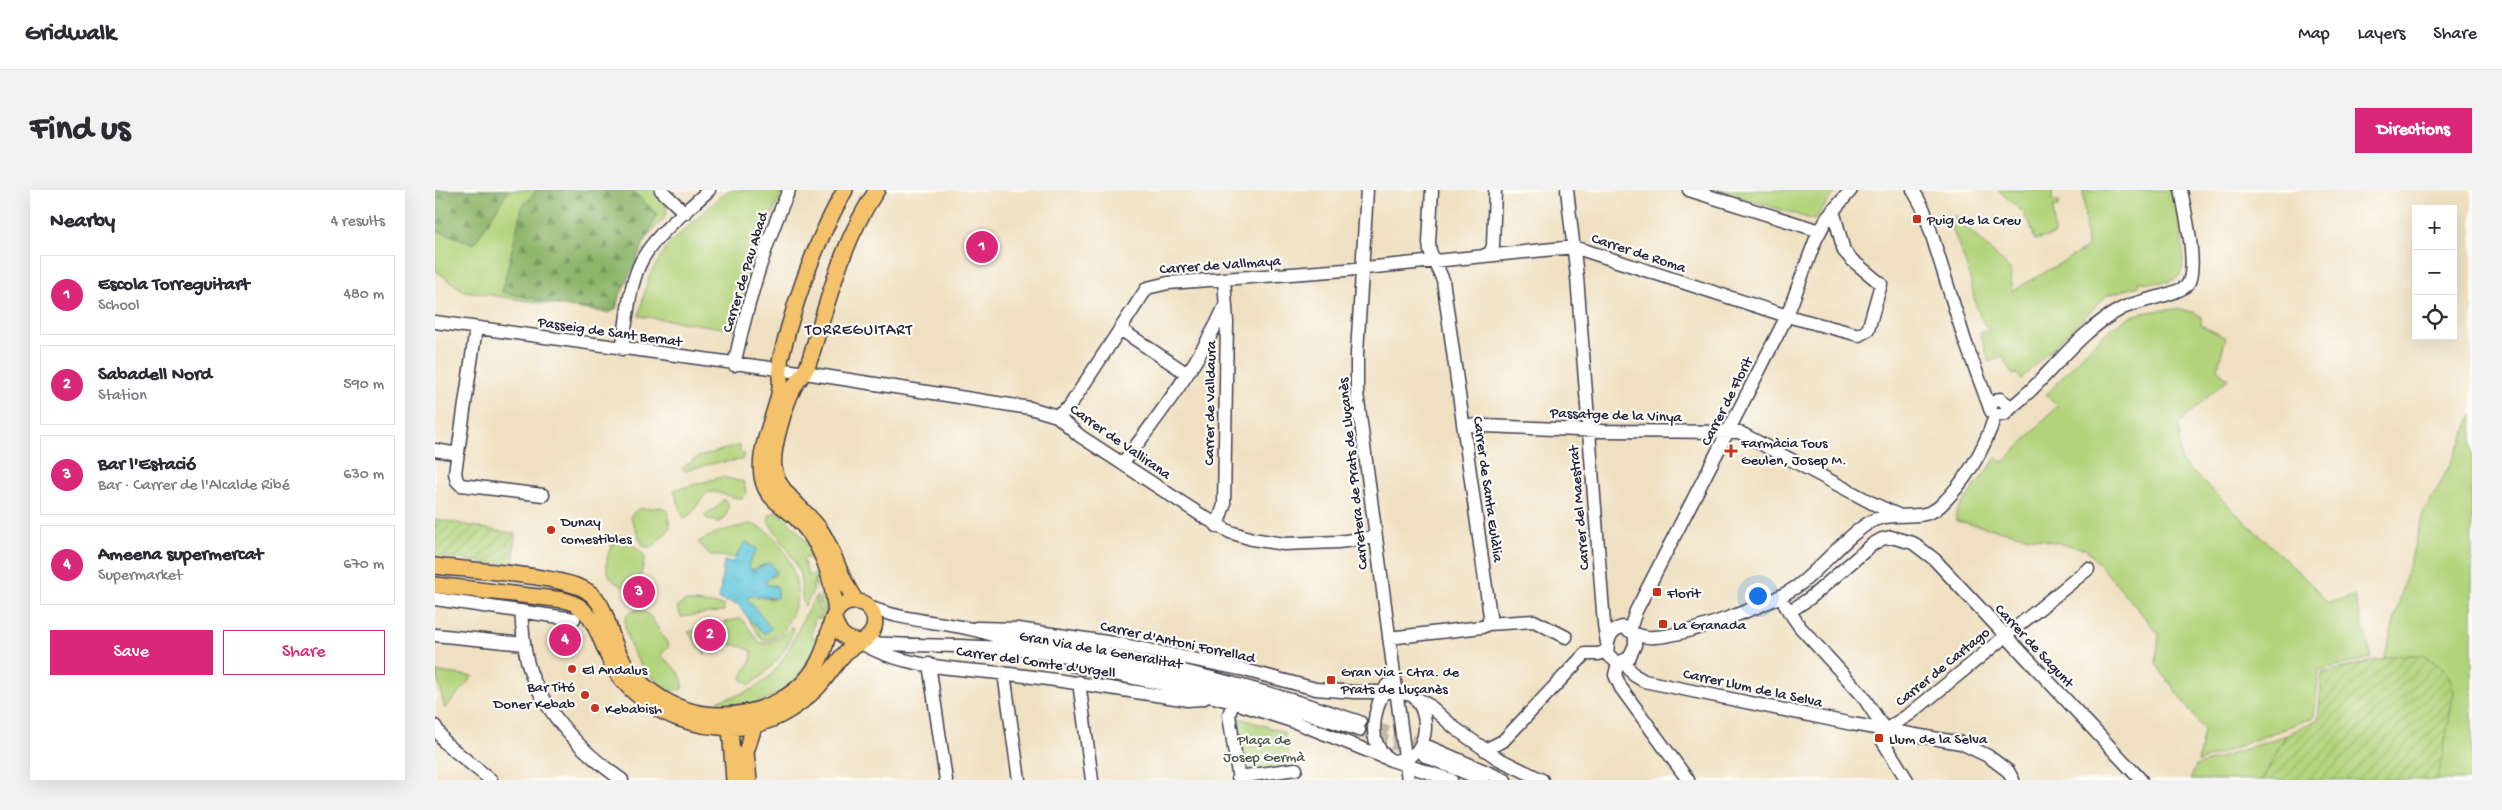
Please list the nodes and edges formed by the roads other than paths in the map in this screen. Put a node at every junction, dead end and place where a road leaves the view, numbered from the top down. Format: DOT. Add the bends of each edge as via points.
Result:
graph roads {
  1 [pos="661,190"];
  2 [pos="709,190"];
  3 [pos="789,190"];
  4 [pos="845,190"];
  5 [pos="877,190"];
  6 [pos="1367,190"];
  7 [pos="1432,190"];
  8 [pos="1495,190"];
  9 [pos="1567,190"];
  10 [pos="1689,190"];
  11 [pos="1851,190"];
  12 [pos="1913,190"];
  13 [pos="2181,190"];
  14 [pos="1833,210"];
  15 [pos="685,213"];
  16 [pos="1820,231"];
  17 [pos="1574,247"];
  18 [pos="1483,256"];
  19 [pos="1435,261"];
  20 [pos="1362,269"];
  21 [pos="1224,280"];
  22 [pos="1226,305"];
  23 [pos="1787,316"];
  24 [pos="435,322"];
  25 [pos="477,328"];
  26 [pos="1120,329"];
  27 [pos="622,349"];
  28 [pos="734,365"];
  29 [pos="780,370"];
  30 [pos="1186,373"];
  31 [pos="804,374"];
  32 [pos="1999,407"];
  33 [pos="1057,416"];
  34 [pos="1463,425"];
  35 [pos="1588,430"];
  36 [pos="1728,433"];
  37 [pos="435,450"];
  38 [pos="458,454"];
  39 [pos="1123,463"];
  40 [pos="543,495"];
  41 [pos="1898,515"];
  42 [pos="1217,526"];
  43 [pos="1375,537"];
  44 [pos="435,566"];
  45 [pos="2088,569"];
  46 [pos="435,585"];
  47 [pos="1781,597"];
  48 [pos="435,599"];
  49 [pos="863,604"];
  50 [pos="521,611"];
  51 [pos="1789,612"];
  52 [pos="835,615"];
  53 [pos="574,619"];
  54 [pos="1488,624"];
  55 [pos="976,628"];
  56 [pos="1633,631"];
  57 [pos="435,635"];
  58 [pos="2004,636"];
  59 [pos="1566,637"];
  60 [pos="1389,638"];
  61 [pos="860,642"];
  62 [pos="524,644"];
  63 [pos="973,647"];
  64 [pos="1607,647"];
  65 [pos="1621,662"];
  66 [pos="1393,663"];
  67 [pos="929,664"];
  68 [pos="1004,673"];
  69 [pos="1079,682"];
  70 [pos="1378,692"];
  71 [pos="1397,692"];
  72 [pos="1411,695"];
  73 [pos="1209,696"];
  74 [pos="1233,702"];
  75 [pos="750,720"];
  76 [pos="435,726"];
  77 [pos="730,728"];
  78 [pos="1885,730"];
  79 [pos="1485,750"];
  80 [pos="1391,760"];
  81 [pos="1406,763"];
  82 [pos="1296,769"];
  83 [pos="1421,776"];
  84 [pos="1239,778"];
  85 [pos="491,780"];
  86 [pos="622,780"];
  87 [pos="734,780"];
  88 [pos="749,780"];
  89 [pos="946,780"];
  90 [pos="1019,780"];
  91 [pos="1092,780"];
  92 [pos="1403,780"];
  93 [pos="1408,780"];
  94 [pos="1451,780"];
  95 [pos="1483,780"];
  96 [pos="1505,780"];
  97 [pos="1542,780"];
  98 [pos="1688,780"];
  99 [pos="1907,780"];
  100 [pos="2013,780"];
  101 [pos="2141,780"];
  1 -- 15 [label="street"];
  2 -- 15 [label="street"];
  3 -- 28 [label="street, Carrer de Pau Abad" via="761,263"];
  4 -- 29 [label="main road" via="813,258"];
  5 -- 31 [label="main road" via="846,246"];
  6 -- 20 [label="street, Carretera de Prats de Lluçanès"];
  7 -- 19 [label="street, Carrer de Santa Eulàlia" via="1429,242"];
  8 -- 18 [label="street" via="1493,246 1490,253"];
  9 -- 17 [label="street, Carrer del Maestrat"];
  10 -- 16 [label="street"];
  11 -- 14 [label="street, Carrer de Florit"];
  12 -- 32 [label="street" via="1924,210 1980,384"];
  13 -- 32 [label="street" via="2191,258 2189,280 2182,290 2131,304 2107,318 2032,389"];
  14 -- 16 [label="street, Carrer de Florit"];
  14 -- 23 [label="street, Carrer de Roma" via="1844,251 1881,284 1868,330 1859,335"];
  15 -- 27 [label="street" via="640,264 632,287"];
  16 -- 23 [label="street, Carrer de Florit"];
  17 -- 18 [label="street, Carrer de Roma"];
  17 -- 23 [label="street, Carrer de Roma"];
  17 -- 35 [label="street, Carrer del Maestrat"];
  18 -- 19 [label="street, Carrer de Roma"];
  19 -- 20 [label="street, Carrer de Roma"];
  19 -- 34 [label="street, Carrer de Santa Eulàlia" via="1443,280"];
  20 -- 21 [label="street, Carrer de Vallmaya"];
  20 -- 43 [label="street, Carretera de Prats de Lluçanès" via="1357,393"];
  21 -- 22 [label="street, Carrer de Valldaura"];
  21 -- 26 [label="street, Carrer de Vallmaya" via="1153,285 1147,288"];
  22 -- 30 [label="street"];
  22 -- 42 [label="street, Carrer de Valldaura" via="1224,505"];
  23 -- 36 [label="street, Carrer de Florit"];
  24 -- 25 [label="street, Passeig de Sant Bernat"];
  25 -- 27 [label="street, Passeig de Sant Bernat"];
  25 -- 38 [label="street"];
  26 -- 30 [label="street"];
  26 -- 33 [label="street, Carrer de Vallmaya" via="1069,407"];
  27 -- 28 [label="street, Passeig de Sant Bernat"];
  28 -- 29 [label="street, Passeig de Sant Bernat"];
  29 -- 31 [label="street, Carrer de Vallirana"];
  29 -- 52 [label="main road" via="780,390 762,454 761,473 771,496 795,517 819,548 831,582"];
  30 -- 39 [label="street"];
  31 -- 33 [label="street, Carrer de Vallirana" via="1013,405"];
  31 -- 49 [label="main road" via="789,400 774,457 777,478 821,530 845,586"];
  32 -- 41 [label="street" via="1975,463 1935,510 1921,515"];
  33 -- 39 [label="street, Carrer de Vallirana" via="1080,436"];
  34 -- 35 [label="street, Passatge de la Vinya"];
  34 -- 54 [label="street, Carrer de Santa Eulàlia" via="1489,606"];
  35 -- 36 [label="street, Passatge de la Vinya"];
  35 -- 64 [label="street, Carrer del Maestrat"];
  36 -- 41 [label="street, Passatge de la Vinya" via="1739,432"];
  36 -- 56 [label="street, Carrer de Florit" via="1636,611"];
  37 -- 38 [label="street"];
  38 -- 40 [label="street" via="455,473 461,485"];
  39 -- 42 [label="street, Carrer de Vallirana"];
  41 -- 47 [label="street" via="1883,517 1865,526"];
  42 -- 43 [label="street, Carrer de Vallirana" via="1252,540 1284,544"];
  43 -- 60 [label="street, Carretera de Prats de Lluçanès"];
  44 -- 75 [label="main road" via="577,586 596,599 622,660 645,687 681,708"];
  45 -- 58 [label="street, Carrer de Cartago"];
  46 -- 77 [label="main road" via="565,600 581,606 592,620 608,658 627,685 651,706 677,718"];
  47 -- 51 [label="street"];
  47 -- 56 [label="street" via="1685,632 1652,638"];
  48 -- 50 [label="street"];
  49 -- 52 [label="main road" via="846,602"];
  49 -- 55 [label="street, Gran Via de la Generalitat" via="898,617"];
  49 -- 61 [label="main road" via="873,613 875,626 872,633"];
  50 -- 53 [label="street"];
  50 -- 62 [label="street"];
  51 -- 58 [label="street, Carrer de Sagunt" via="1873,544 1891,537 1925,551"];
  51 -- 78 [label="street" via="1862,695"];
  52 -- 61 [label="main road" via="839,632 846,639"];
  52 -- 75 [label="main road" via="818,664 788,695"];
  54 -- 59 [label="street" via="1534,621"];
  54 -- 60 [label="street"];
  55 -- 63 [label="street, Gran Via de la Generalitat" via="998,636 1130,658 1215,678 1297,700 1359,726 1237,692 1126,666"];
  55 -- 70 [label="street, Carrer d'Antoni Forrellad" via="1018,629 1113,643 1241,669 1316,689"];
  56 -- 64 [label="street" via="1616,628"];
  56 -- 65 [label="street" via="1636,640 1633,651"];
  57 -- 62 [label="street"];
  58 -- 78 [label="street, Carrer de Cartago" via="1910,714"];
  58 -- 101 [label="street, Carrer de Sagunt"];
  60 -- 66 [label="street, Carretera de Prats de Lluçanès"];
  61 -- 63 [label="street, Gran Via de la Generalitat"];
  61 -- 67 [label="street, Carrer del Comte d'Urgell" via="882,654"];
  61 -- 75 [label="main road" via="846,652 805,699 770,720"];
  62 -- 86 [label="street" via="534,682 555,717 577,744"];
  63 -- 73 [label="street, Carrer del Comte d'Urgell" via="1112,673"];
  64 -- 65 [label="street" via="1612,659"];
  64 -- 79 [label="street" via="1599,654 1585,654 1503,740"];
  65 -- 78 [label="street, Carrer Llum de la Selva" via="1645,682"];
  65 -- 98 [label="street" via="1615,675 1621,688"];
  66 -- 70 [label="street, Carretera de Prats de Lluçanès" via="1389,682"];
  66 -- 71 [label="street, Carretera de Prats de Lluçanès"];
  66 -- 72 [label="street, Carretera de Prats de Lluçanès" via="1401,687"];
  67 -- 68 [label="street, Carrer del Comte d'Urgell"];
  67 -- 89 [label="street"];
  68 -- 69 [label="street, Carrer del Comte d'Urgell"];
  68 -- 90 [label="street"];
  69 -- 73 [label="street, Carrer del Comte d'Urgell" via="1187,700"];
  69 -- 91 [label="street"];
  70 -- 71 [label="street, Carrer d'Antoni Forrellad"];
  70 -- 80 [label="street, Carretera de Prats de Lluçanès" via="1374,731 1377,746"];
  71 -- 72 [label="street, Carrer d'Antoni Forrellad"];
  71 -- 81 [label="street, Carretera de Prats de Lluçanès"];
  72 -- 79 [label="street" via="1430,706"];
  72 -- 81 [label="street, Carretera de Prats de Lluçanès" via="1421,706 1425,731 1419,749"];
  73 -- 74 [label="street, Carrer del Comte d'Urgell"];
  74 -- 80 [label="street, Carrer del Comte d'Urgell" via="1295,722"];
  74 -- 84 [label="street" via="1229,715"];
  75 -- 77 [label="main road"];
  75 -- 88 [label="main road" via="746,752"];
  76 -- 85 [label="street" via="445,742"];
  77 -- 87 [label="main road"];
  78 -- 99 [label="street" via="1882,740"];
  78 -- 100 [label="street, Carrer Llum de la Selva" via="1961,744 1988,756"];
  79 -- 97 [label="street"];
  80 -- 81 [label="street, Carrer del Comte d'Urgell"];
  80 -- 92 [label="street, Carretera de Prats de Lluçanès"];
  81 -- 83 [label="street, Carrer del Comte d'Urgell"];
  81 -- 93 [label="street, Carretera de Prats de Lluçanès"];
  82 -- 84 [label="street"];
  83 -- 94 [label="street, Carrer del Comte d'Urgell"];
  95 -- 96 [label="street" via="1427,751"];
}
